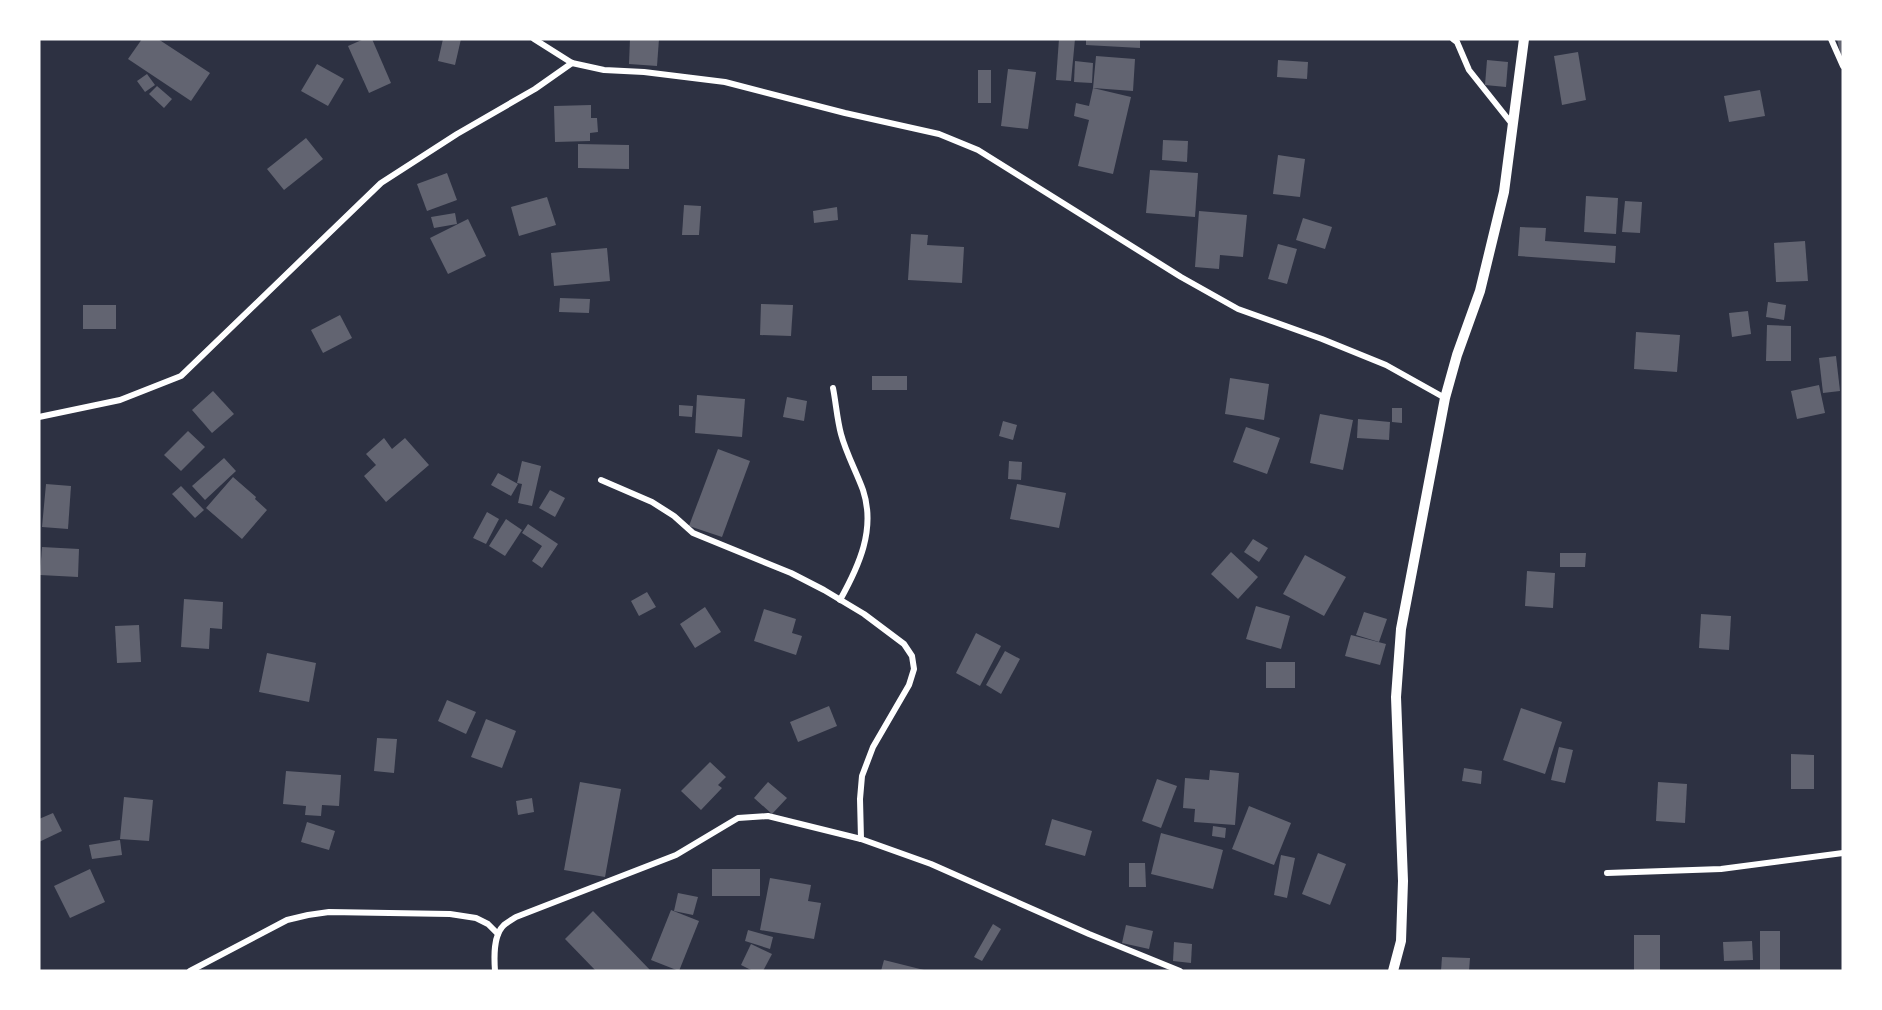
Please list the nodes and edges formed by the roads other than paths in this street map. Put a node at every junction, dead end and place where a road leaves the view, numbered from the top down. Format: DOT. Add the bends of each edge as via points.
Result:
graph roads {
  1 [pos="534,39"];
  2 [pos="1453,39"];
  3 [pos="1524,39"];
  4 [pos="1831,39"];
  5 [pos="572,63"];
  6 [pos="1843,66"];
  7 [pos="1512,124"];
  8 [pos="833,388"];
  9 [pos="1445,398"];
  10 [pos="39,417"];
  11 [pos="601,480"];
  12 [pos="840,600"];
  13 [pos="861,839"];
  14 [pos="1843,853"];
  15 [pos="1607,873"];
  16 [pos="498,934"];
  17 [pos="190,971"];
  18 [pos="495,971"];
  19 [pos="1180,971"];
  20 [pos="1393,971"];
  1 -- 5 [label="street"];
  2 -- 7 [label="street" via="1468,70"];
  3 -- 7 [label="street"];
  4 -- 6 [label="street"];
  5 -- 9 [label="street" via="604,70 725,82 939,134 978,150 1238,309 1386,365"];
  5 -- 10 [label="street" via="381,183 181,376 120,400"];
  7 -- 9 [label="street" via="1504,192 1480,291"];
  8 -- 12 [label="street" via="841,434 868,513 861,558"];
  9 -- 20 [label="street" via="1401,629 1396,697 1403,881 1401,941"];
  11 -- 12 [label="street" via="652,502 693,533 791,573"];
  12 -- 13 [label="street" via="904,644 914,669 862,776"];
  13 -- 16 [label="street" via="768,816 738,818 676,855 516,917 503,925"];
  13 -- 19 [label="street" via="931,864"];
  14 -- 15 [label="street" via="1721,869"];
  16 -- 17 [label="street" via="476,918 450,914 329,912 287,920"];
  16 -- 18 [label="street"];
}
